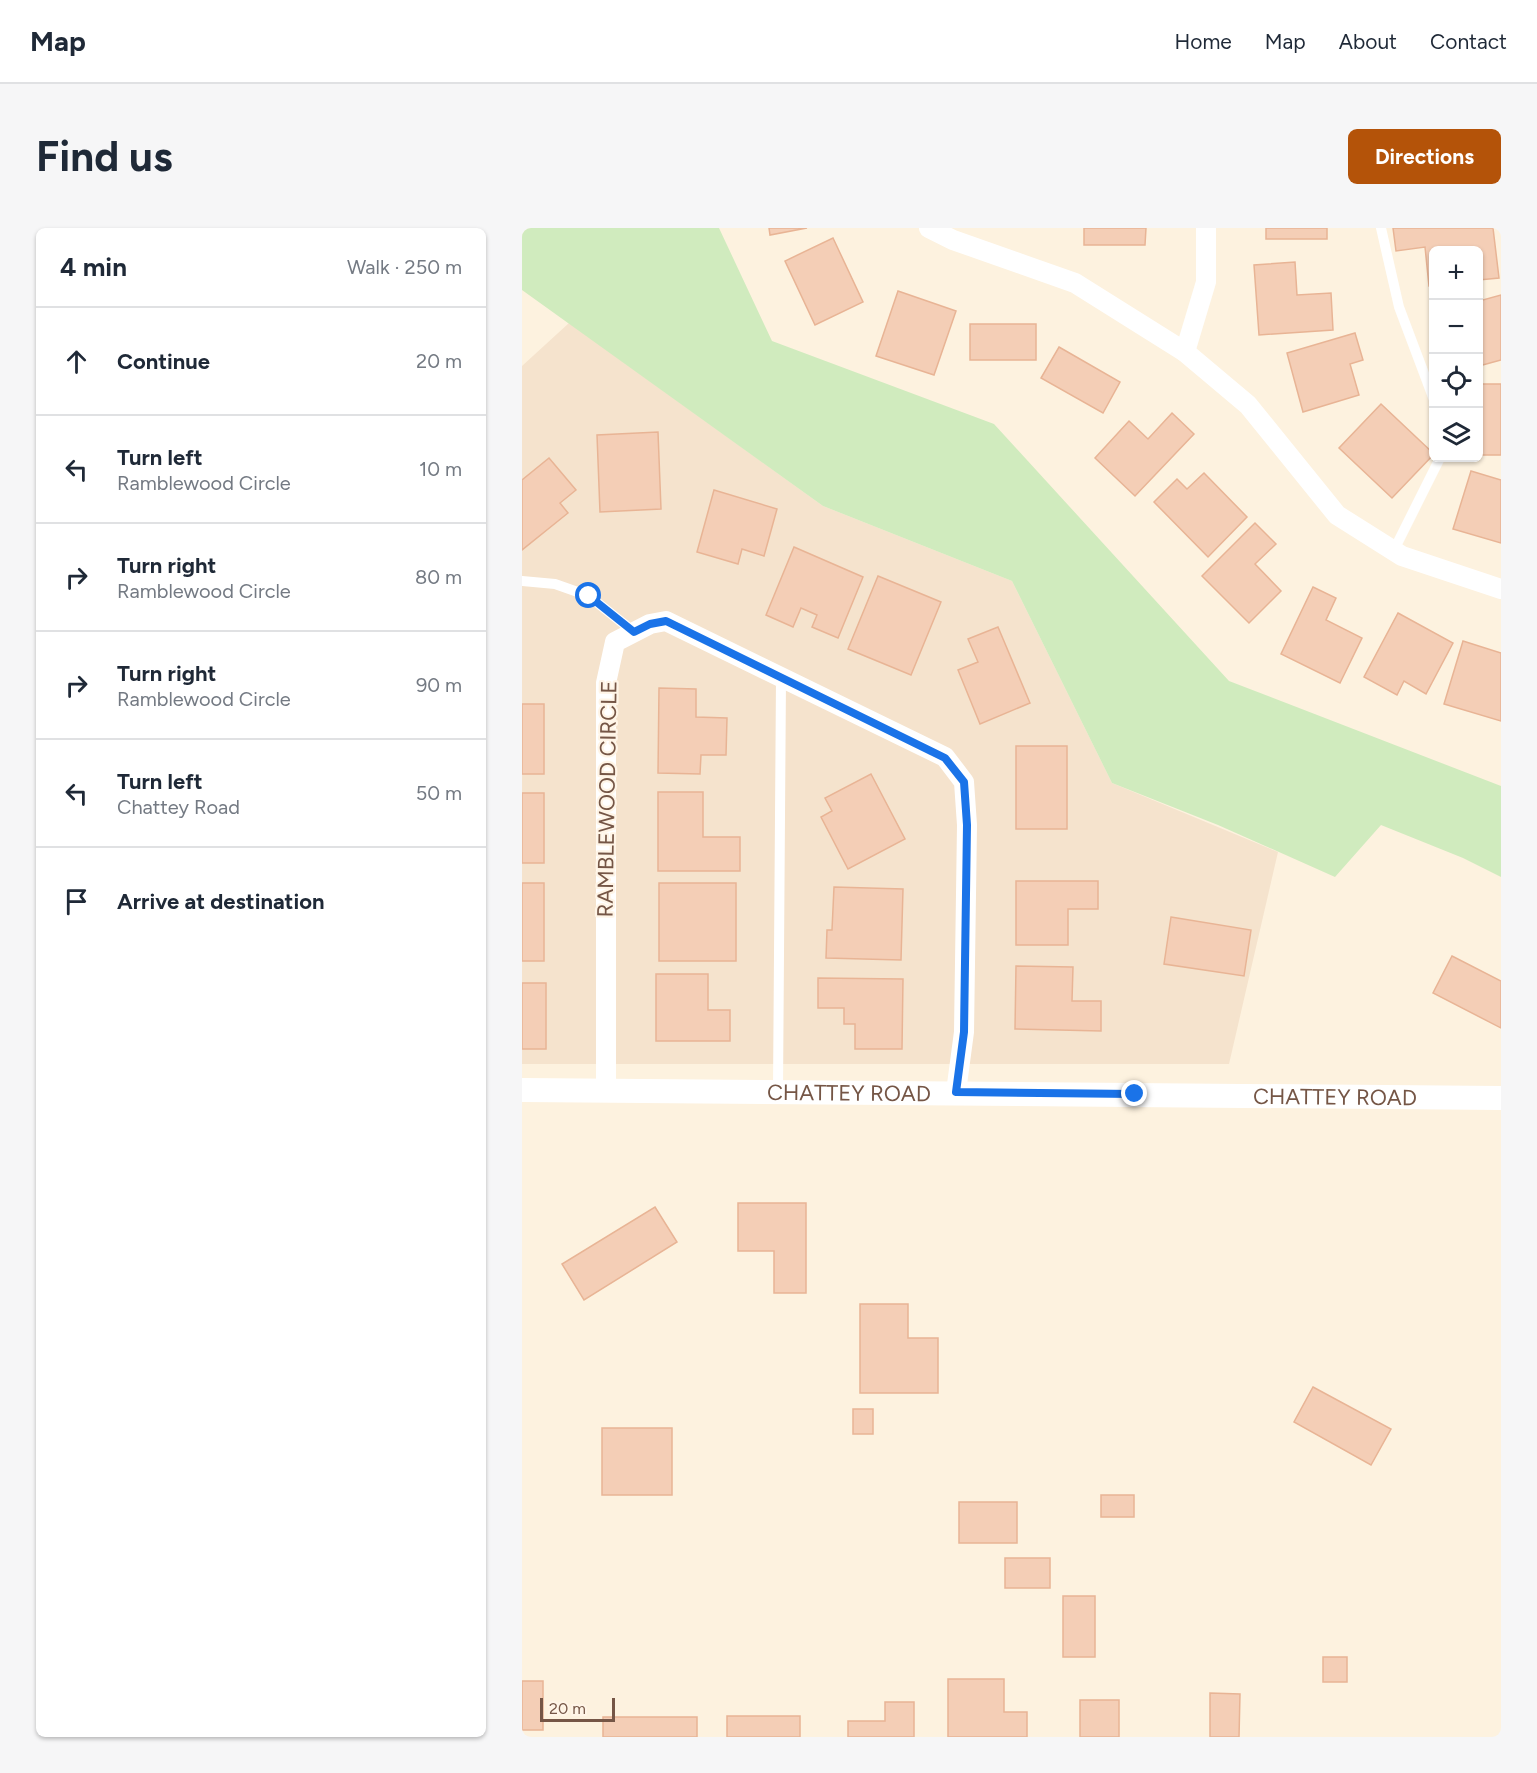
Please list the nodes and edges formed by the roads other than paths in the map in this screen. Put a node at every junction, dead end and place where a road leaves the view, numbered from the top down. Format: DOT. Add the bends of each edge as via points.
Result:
graph roads {
  1 [pos="928,228"];
  2 [pos="1206,228"];
  3 [pos="1381,228"];
  4 [pos="1185,352"];
  5 [pos="1429,387"];
  6 [pos="1438,462"];
  7 [pos="1394,550"];
  8 [pos="522,580"];
  9 [pos="1501,589"];
  10 [pos="634,632"];
  11 [pos="781,678"];
  12 [pos="522,1090"];
  13 [pos="606,1090"];
  14 [pos="778,1091"];
  15 [pos="956,1092"];
  16 [pos="1501,1098"];
  1 -- 4 [label="street" via="1075,283"];
  2 -- 4 [label="street" via="1206,282"];
  3 -- 5 [label="lane" via="1399,307"];
  4 -- 7 [label="street" via="1248,405 1337,515"];
  6 -- 7 [label="lane"];
  7 -- 9 [label="street"];
  8 -- 10 [label="lane" via="555,584 589,596"];
  10 -- 11 [label="street, RAMBLEWOOD CIRCLE" via="666,621"];
  10 -- 13 [label="street, RAMBLEWOOD CIRCLE" via="615,642 606,683"];
  11 -- 14 [label="lane"];
  11 -- 15 [label="street, RAMBLEWOOD CIRCLE" via="945,758 964,782 964,1032"];
  12 -- 13 [label="street, CHATTEY ROAD"];
  13 -- 14 [label="street, CHATTEY ROAD"];
  14 -- 15 [label="street, CHATTEY ROAD"];
  15 -- 16 [label="street, CHATTEY ROAD"];
}
